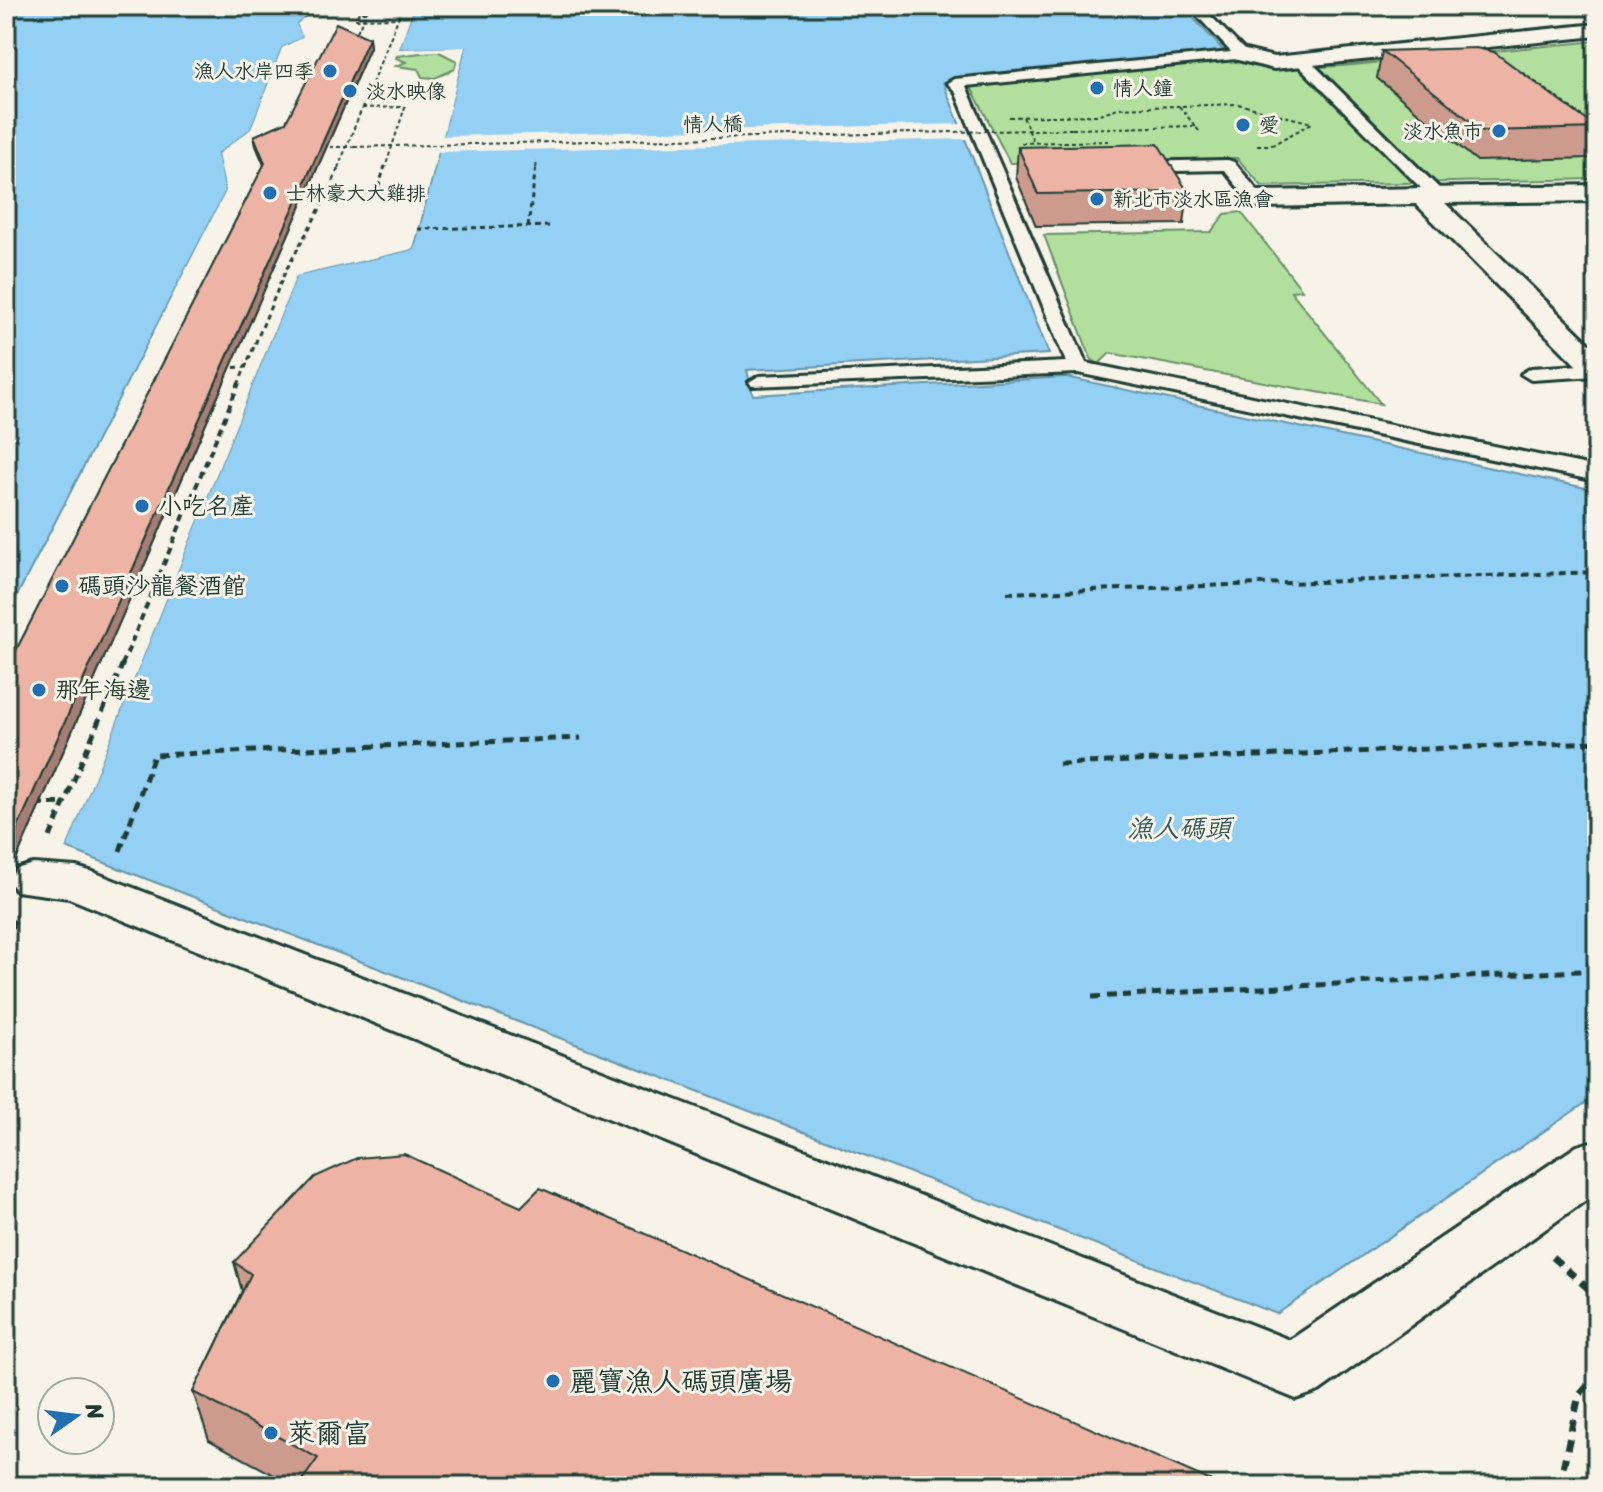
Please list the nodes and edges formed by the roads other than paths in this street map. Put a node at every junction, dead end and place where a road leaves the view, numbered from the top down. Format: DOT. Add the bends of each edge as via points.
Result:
graph roads {
  1 [pos="1194,6"];
  2 [pos="1597,30"];
  3 [pos="1241,55"];
  4 [pos="1302,61"];
  5 [pos="1119,167"];
  6 [pos="1597,193"];
  7 [pos="1430,196"];
  8 [pos="1256,199"];
  9 [pos="1078,367"];
  10 [pos="1597,369"];
  11 [pos="1531,374"];
  12 [pos="759,382"];
  13 [pos="1597,474"];
  14 [pos="33,880"];
  15 [pos="1597,1162"];
  1 -- 3 [label="lane"];
  2 -- 4 [label="street"];
  3 -- 4 [label="street" via="1274,63"];
  3 -- 9 [label="lane" via="954,83 1002,169"];
  4 -- 7 [label="lane"];
  5 -- 8 [label="lane" via="1228,165"];
  6 -- 7 [label="street"];
  7 -- 8 [label="street"];
  7 -- 10 [label="street"];
  9 -- 12 [label="lane"];
  9 -- 13 [label="lane"];
  10 -- 11 [label="lane"];
  14 -- 15 [label="street" via="76,883 1296,1371"];
}
